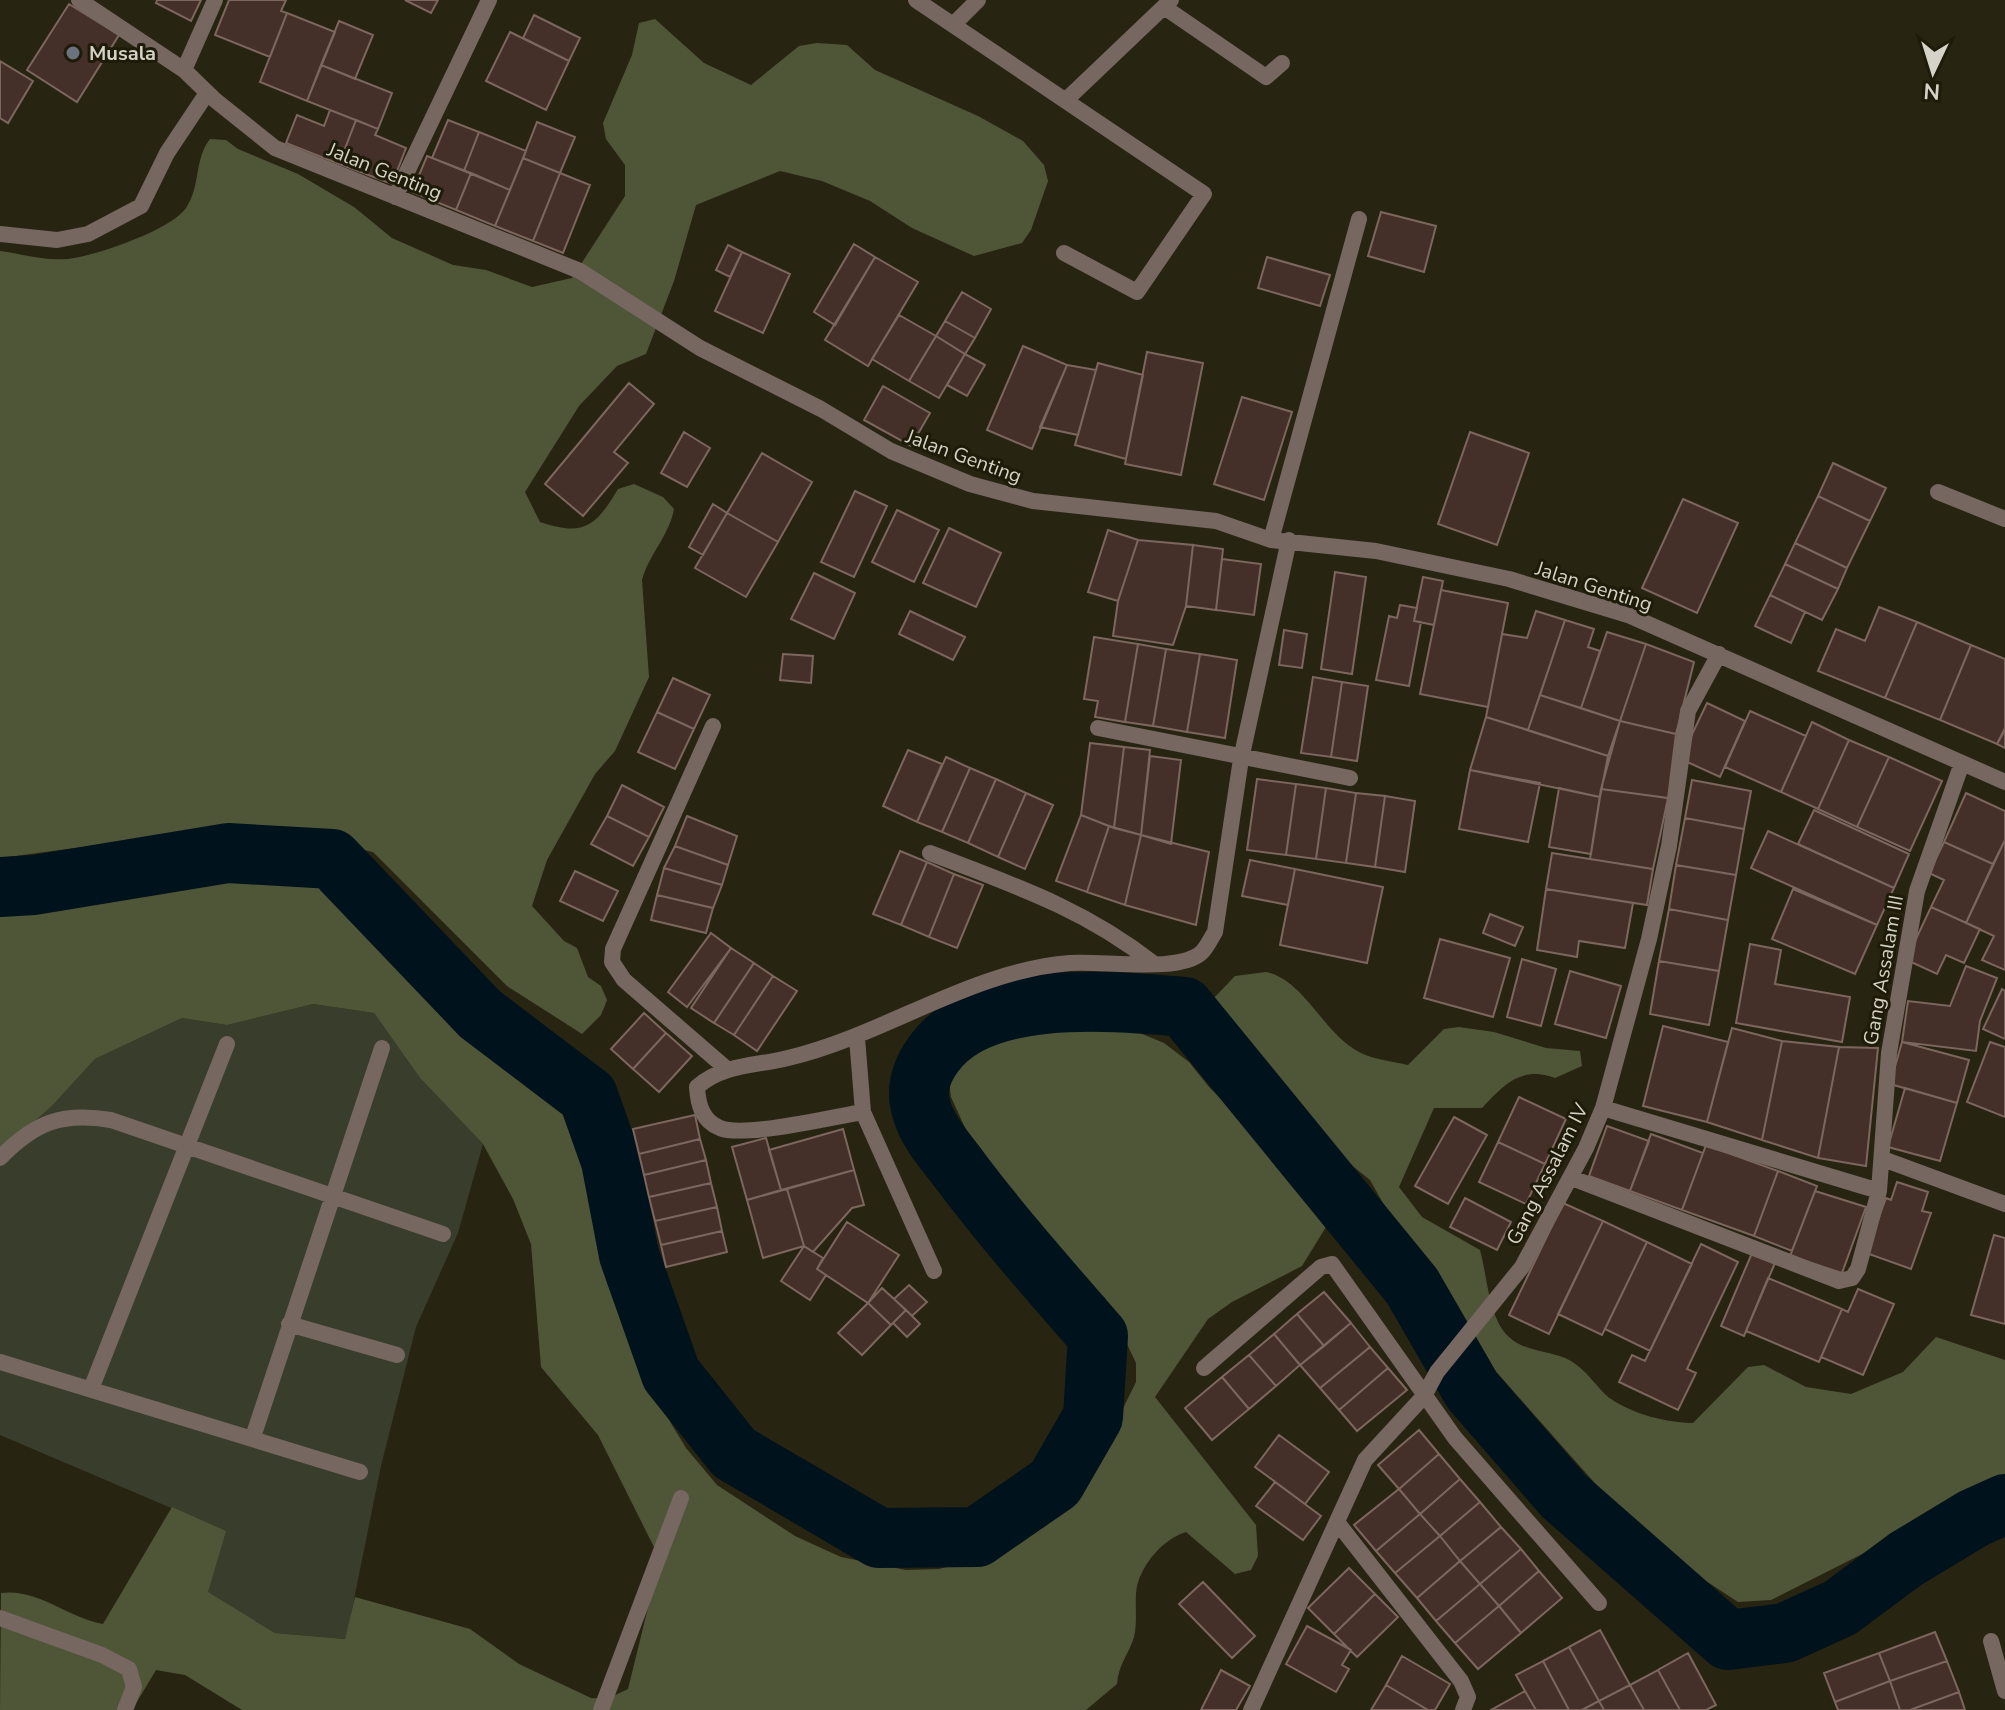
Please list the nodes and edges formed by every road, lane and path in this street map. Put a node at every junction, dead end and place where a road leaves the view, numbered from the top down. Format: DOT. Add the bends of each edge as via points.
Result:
graph roads {
  1 [pos="79,0"];
  2 [pos="215,0"];
  3 [pos="489,0"];
  4 [pos="916,0"];
  5 [pos="978,0"];
  6 [pos="1168,3"];
  7 [pos="953,25"];
  8 [pos="1282,63"];
  9 [pos="184,70"];
  10 [pos="207,93"];
  11 [pos="1066,100"];
  12 [pos="395,197"];
  13 [pos="1359,219"];
  14 [pos="0,234"];
  15 [pos="1064,253"];
  16 [pos="1938,492"];
  17 [pos="2005,519"];
  18 [pos="1271,540"];
  19 [pos="1289,540"];
  20 [pos="1719,654"];
  21 [pos="713,726"];
  22 [pos="1098,728"];
  23 [pos="1241,759"];
  24 [pos="1962,763"];
  25 [pos="1350,778"];
  26 [pos="2005,782"];
  27 [pos="930,853"];
  28 [pos="1153,963"];
  29 [pos="857,1038"];
  30 [pos="227,1044"];
  31 [pos="382,1048"];
  32 [pos="728,1070"];
  33 [pos="1603,1108"];
  34 [pos="863,1112"];
  35 [pos="187,1146"];
  36 [pos="0,1158"];
  37 [pos="1883,1159"];
  38 [pos="1572,1178"];
  39 [pos="1879,1191"];
  40 [pos="329,1198"];
  41 [pos="2005,1204"];
  42 [pos="443,1234"];
  43 [pos="934,1271"];
  44 [pos="289,1324"];
  45 [pos="397,1355"];
  46 [pos="0,1362"];
  47 [pos="1204,1368"];
  48 [pos="91,1389"];
  49 [pos="1424,1396"];
  50 [pos="253,1437"];
  51 [pos="360,1472"];
  52 [pos="681,1498"];
  53 [pos="1337,1522"];
  54 [pos="1599,1603"];
  55 [pos="0,1618"];
  56 [pos="1991,1641"];
  57 [pos="2005,1691"];
  58 [pos="125,1710"];
  59 [pos="601,1710"];
  60 [pos="1251,1710"];
  61 [pos="1463,1710"];
  1 -- 9 [label="street, Jalan Genting"];
  2 -- 9 [label="street"];
  3 -- 12 [label="street"];
  4 -- 7 [label="street"];
  5 -- 7 [label="street"];
  6 -- 8 [label="street" via="1266,77"];
  6 -- 11 [label="street"];
  7 -- 11 [label="street"];
  9 -- 10 [label="street, Jalan Genting"];
  10 -- 12 [label="street, Jalan Genting" via="275,148"];
  10 -- 14 [label="street" via="167,153 141,206 88,234 57,240"];
  11 -- 15 [label="street" via="1204,194 1137,292"];
  12 -- 18 [label="street, Jalan Genting" via="580,271 700,348 891,451 970,484 1033,501 1216,521"];
  13 -- 18 [label="street"];
  16 -- 17 [label="street"];
  18 -- 19 [label="street, Jalan Genting"];
  19 -- 20 [label="street, Jalan Genting" via="1487,573 1628,615"];
  19 -- 23 [label="street"];
  20 -- 24 [label="street, Jalan Genting"];
  20 -- 33 [label="street, Gang Assalam IV" via="1688,711 1669,846"];
  21 -- 32 [label="street" via="613,949 612,962 624,980"];
  22 -- 23 [label="street"];
  23 -- 25 [label="street"];
  23 -- 28 [label="street" via="1215,932 1201,954"];
  24 -- 26 [label="street, Jalan Genting"];
  24 -- 37 [label="street, Gang Assalam III" via="1917,891 1889,1053"];
  27 -- 28 [label="street" via="1050,900 1112,931"];
  28 -- 29 [label="street" via="1069,963 1007,975"];
  29 -- 32 [label="street"];
  29 -- 34 [label="street"];
  30 -- 35 [label="street"];
  31 -- 40 [label="street"];
  32 -- 34 [label="street" via="710,1075 697,1087 698,1105 720,1128 771,1127"];
  33 -- 38 [label="street, Gang Assalam IV"];
  33 -- 39 [label="street"];
  34 -- 43 [label="street"];
  35 -- 36 [label="street" via="111,1120 68,1116 30,1133"];
  35 -- 40 [label="street"];
  35 -- 48 [label="street"];
  37 -- 39 [label="street, Gang Assalam III"];
  37 -- 41 [label="street"];
  38 -- 39 [label="street, Gang Assalam III" via="1846,1282 1858,1269"];
  38 -- 49 [label="street, Gang Assalam IV" via="1522,1267 1437,1372"];
  40 -- 42 [label="street"];
  40 -- 44 [label="street"];
  44 -- 45 [label="street"];
  44 -- 50 [label="street"];
  46 -- 48 [label="street"];
  47 -- 49 [label="street" via="1321,1267 1332,1264"];
  48 -- 50 [label="street"];
  49 -- 53 [label="street, Gang Assalam IV" via="1365,1460"];
  49 -- 54 [label="street"];
  50 -- 51 [label="street"];
  52 -- 59 [label="street"];
  53 -- 60 [label="street, Gang Assalam IV"];
  53 -- 61 [label="street" via="1461,1681 1468,1697"];
  55 -- 58 [label="street" via="129,1669 134,1687"];
  56 -- 57 [label="street"];
}
